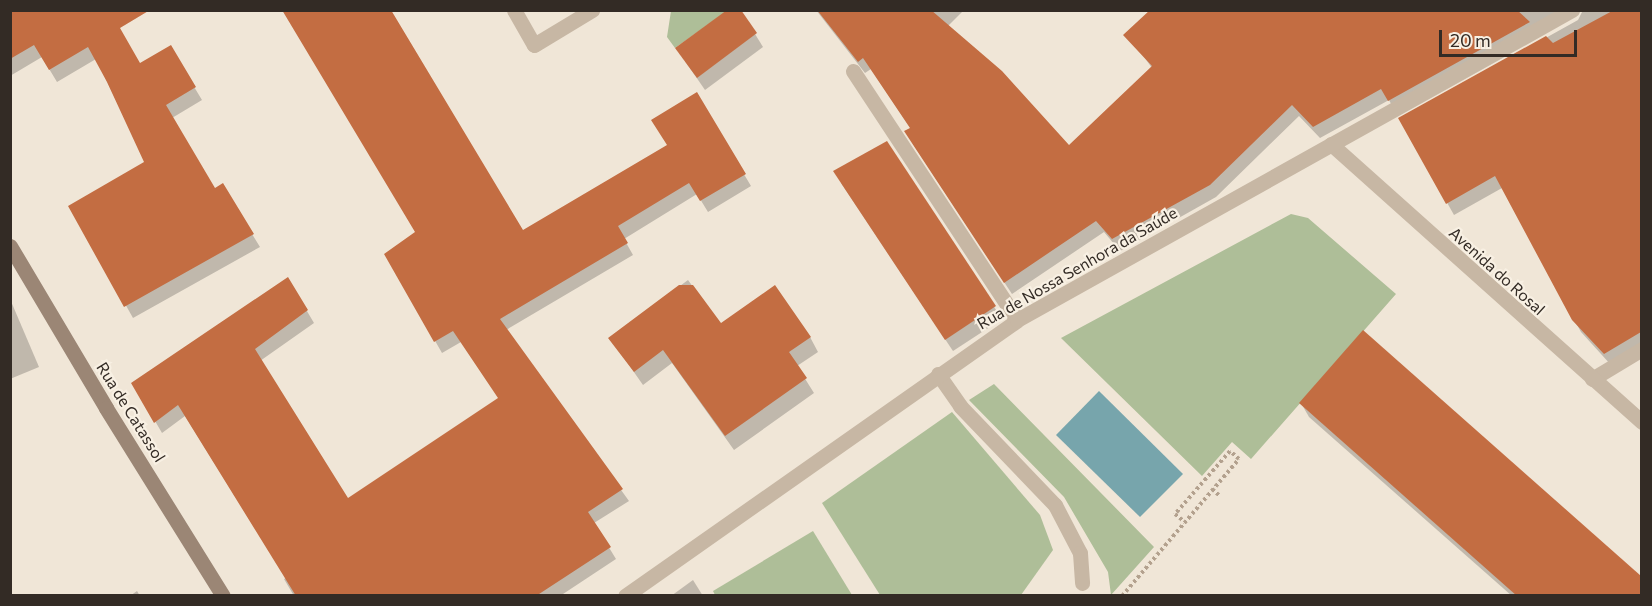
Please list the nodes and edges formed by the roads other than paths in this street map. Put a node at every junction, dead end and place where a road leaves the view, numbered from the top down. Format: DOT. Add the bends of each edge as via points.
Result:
graph roads {
  1 [pos="514,10"];
  2 [pos="592,10"];
  3 [pos="1572,10"];
  4 [pos="853,71"];
  5 [pos="1331,144"];
  6 [pos="10,246"];
  7 [pos="1017,320"];
  8 [pos="1641,349"];
  9 [pos="938,374"];
  10 [pos="1592,379"];
  11 [pos="1641,422"];
  12 [pos="1082,583"];
  13 [pos="223,596"];
  14 [pos="625,596"];
  1 -- 2 [label="street" via="534,45"];
  3 -- 5 [label="street, Rua de Nossa Senhora da Saúde"];
  4 -- 7 [label="street"];
  5 -- 7 [label="street, Rua de Nossa Senhora da Saúde"];
  5 -- 10 [label="street, Avenida do Rosal"];
  6 -- 13 [label="main road, Rua de Catassol"];
  7 -- 9 [label="street, Rua de Nossa Senhora da Saúde"];
  8 -- 10 [label="street"];
  9 -- 12 [label="street" via="960,406 1055,505 1080,553"];
  9 -- 14 [label="street, Rua de Nossa Senhora da Saúde"];
  10 -- 11 [label="street, Avenida do Rosal"];
}
